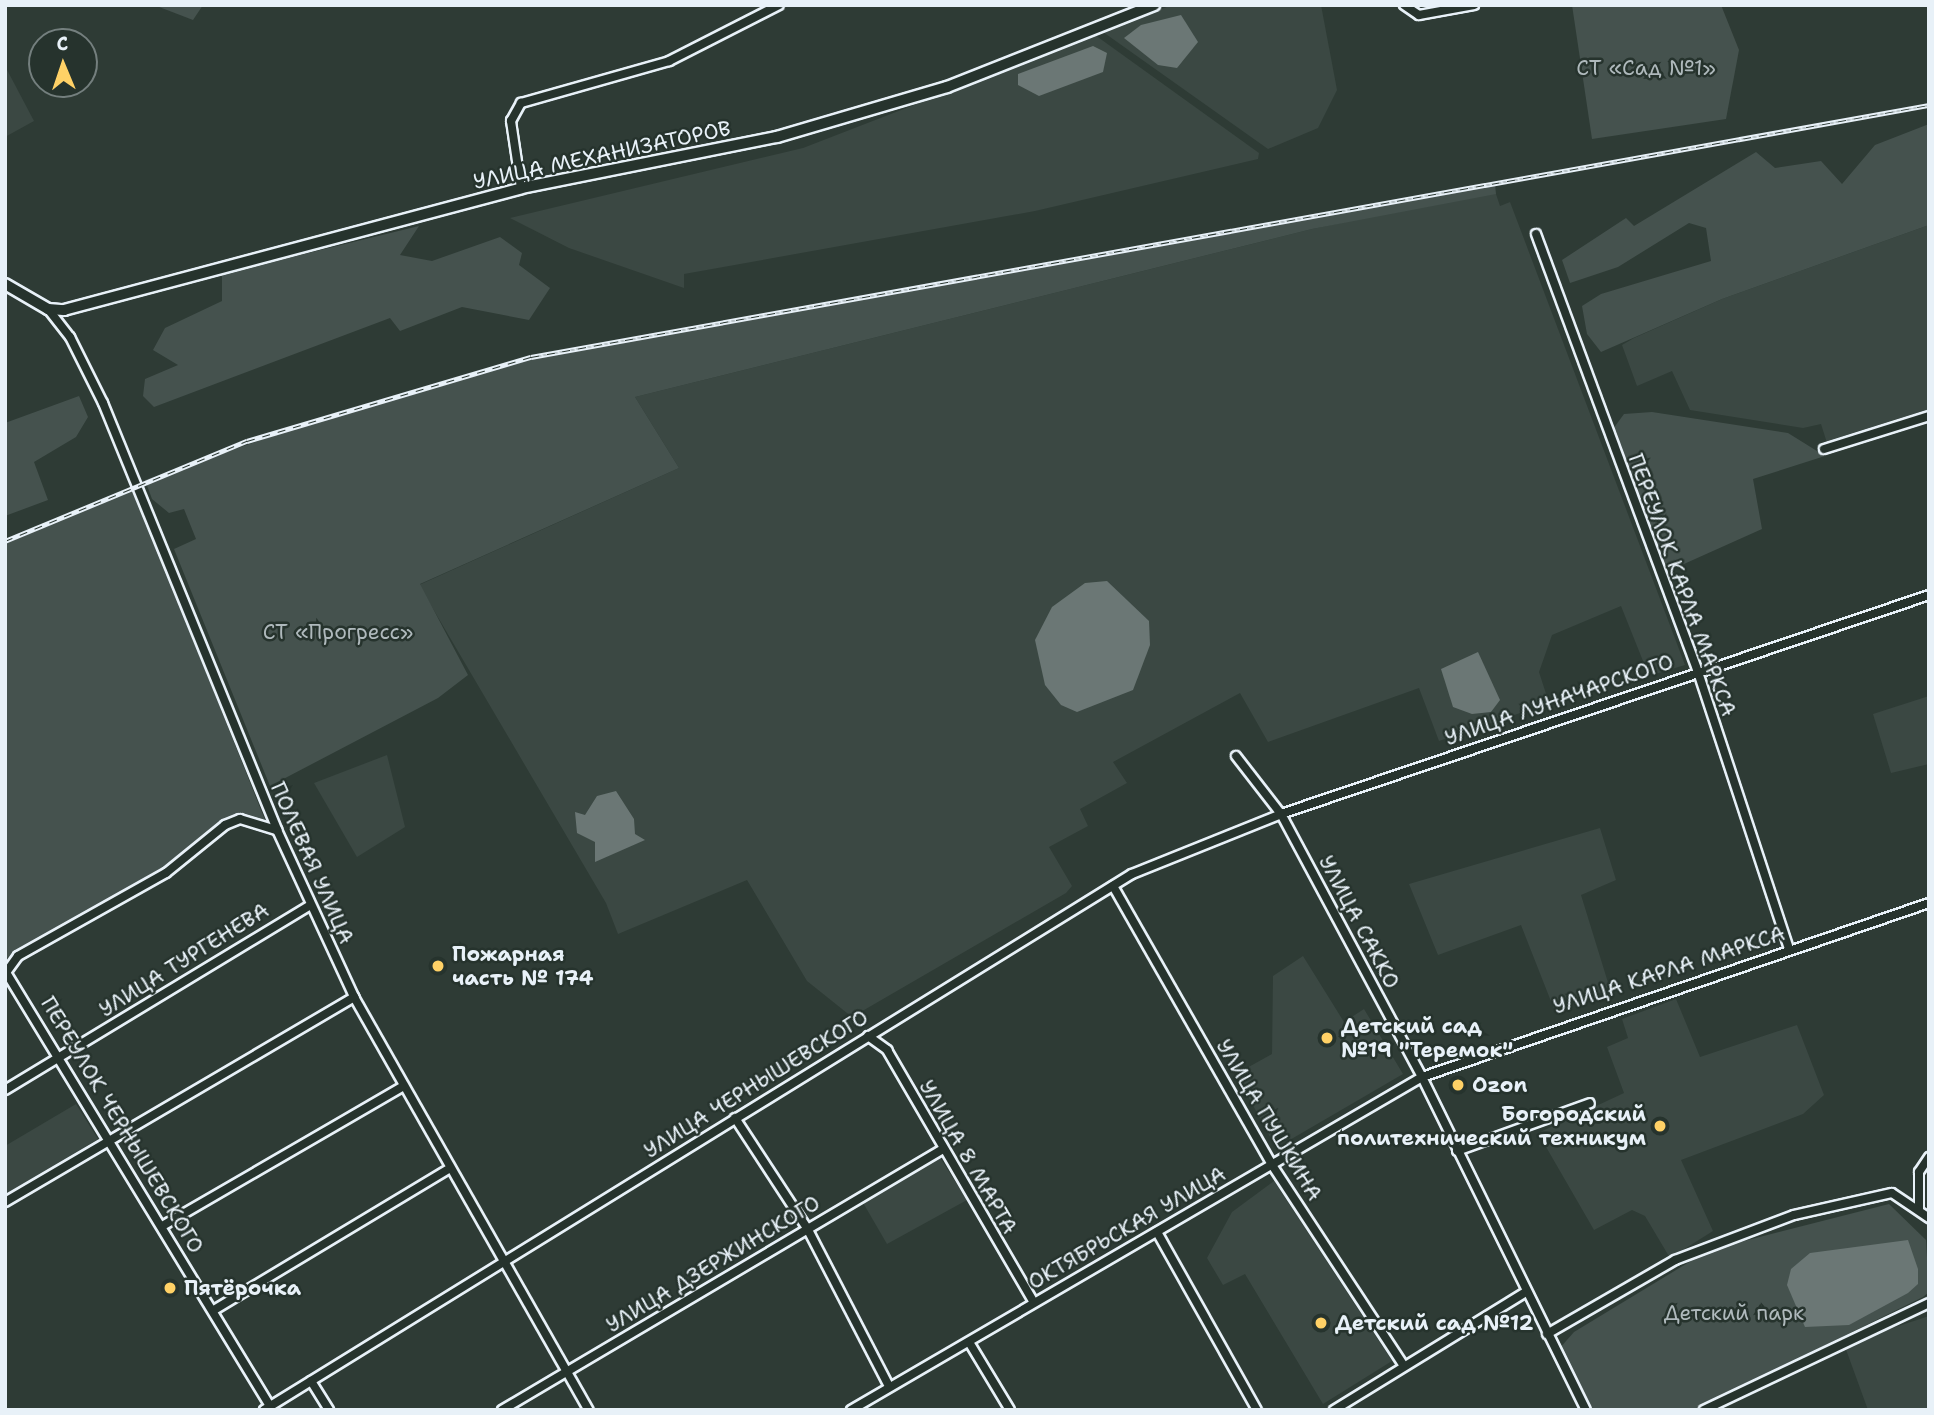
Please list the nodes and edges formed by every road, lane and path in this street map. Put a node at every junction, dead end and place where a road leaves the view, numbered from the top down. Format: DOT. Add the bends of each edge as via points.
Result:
graph roads {
  1 [pos="779,5"];
  2 [pos="1154,5"];
  3 [pos="1404,5"];
  4 [pos="1474,5"];
  5 [pos="521,188"];
  6 [pos="1536,234"];
  7 [pos="5,285"];
  8 [pos="48,309"];
  9 [pos="1929,416"];
  10 [pos="1824,449"];
  11 [pos="1929,595"];
  12 [pos="1698,672"];
  13 [pos="1236,756"];
  14 [pos="1281,814"];
  15 [pos="277,830"];
  16 [pos="1113,886"];
  17 [pos="1929,902"];
  18 [pos="310,905"];
  19 [pos="1789,949"];
  20 [pos="6,974"];
  21 [pos="354,997"];
  22 [pos="868,1036"];
  23 [pos="61,1056"];
  24 [pos="1422,1077"];
  25 [pos="402,1087"];
  26 [pos="5,1090"];
  27 [pos="1590,1103"];
  28 [pos="735,1118"];
  29 [pos="110,1143"];
  30 [pos="943,1149"];
  31 [pos="1457,1152"];
  32 [pos="1929,1157"];
  33 [pos="1272,1165"];
  34 [pos="447,1170"];
  35 [pos="5,1202"];
  36 [pos="1919,1209"];
  37 [pos="1929,1218"];
  38 [pos="164,1225"];
  39 [pos="807,1228"];
  40 [pos="1157,1232"];
  41 [pos="501,1262"];
  42 [pos="1526,1292"];
  43 [pos="1033,1301"];
  44 [pos="1929,1303"];
  45 [pos="214,1310"];
  46 [pos="1547,1334"];
  47 [pos="969,1342"];
  48 [pos="1404,1366"];
  49 [pos="567,1371"];
  50 [pos="311,1381"];
  51 [pos="890,1386"];
  52 [pos="267,1408"];
  53 [pos="1714,1408"];
  54 [pos="329,1410"];
  55 [pos="502,1410"];
  56 [pos="589,1410"];
  57 [pos="851,1410"];
  58 [pos="1010,1410"];
  59 [pos="1257,1410"];
  60 [pos="1334,1410"];
  61 [pos="1586,1410"];
  62 [pos="1704,1410"];
  1 -- 5 [label="street" via="669,61 521,103 511,121"];
  2 -- 5 [label="street, УЛИЦА МЕХАНИЗАТОРОВ" via="947,87 777,137"];
  3 -- 4 [label="street" via="1419,15"];
  5 -- 8 [label="street, УЛИЦА МЕХАНИЗАТОРОВ"];
  6 -- 12 [label="street, ПЕРЕУЛОК КАРЛА МАРКСА"];
  7 -- 8 [label="street"];
  8 -- 15 [label="street, ПОЛЕВАЯ УЛИЦА" via="70,337 103,403"];
  9 -- 10 [label="street"];
  11 -- 12 [label="street, УЛИЦА ЛУНАЧАРСКОГО"];
  12 -- 14 [label="street, УЛИЦА ЛУНАЧАРСКОГО"];
  12 -- 19 [label="street, ПЕРЕУЛОК КАРЛА МАРКСА"];
  13 -- 14 [label="street, УЛИЦА САККО"];
  14 -- 16 [label="street, УЛИЦА ЧЕРНЫШЕВСКОГО"];
  14 -- 24 [label="street, УЛИЦА САККО"];
  15 -- 18 [label="street, ПОЛЕВАЯ УЛИЦА"];
  15 -- 20 [label="street" via="240,820 225,825 166,873 18,956"];
  16 -- 22 [label="street, УЛИЦА ЧЕРНЫШЕВСКОГО"];
  16 -- 33 [label="street, УЛИЦА ПУШКИНА"];
  17 -- 19 [label="street, УЛИЦА КАРЛА МАРКСА"];
  18 -- 21 [label="street, ПОЛЕВАЯ УЛИЦА"];
  18 -- 23 [label="street, УЛИЦА ТУРГЕНЕВА"];
  19 -- 24 [label="street, УЛИЦА КАРЛА МАРКСА"];
  20 -- 23 [label="street, ПЕРЕУЛОК ЧЕРНЫШЕВСКОГО"];
  21 -- 25 [label="street, ПОЛЕВАЯ УЛИЦА"];
  21 -- 29 [label="street"];
  22 -- 28 [label="street, УЛИЦА ЧЕРНЫШЕВСКОГО"];
  22 -- 30 [label="street, УЛИЦА 8 МАРТА" via="887,1050"];
  23 -- 26 [label="street, УЛИЦА ТУРГЕНЕВА"];
  23 -- 29 [label="street, ПЕРЕУЛОК ЧЕРНЫШЕВСКОГО"];
  24 -- 31 [label="street, УЛИЦА САККО"];
  24 -- 33 [label="street, ОКТЯБРЬСКАЯ УЛИЦА"];
  25 -- 34 [label="street, ПОЛЕВАЯ УЛИЦА"];
  25 -- 38 [label="street"];
  27 -- 31 [label="street"];
  28 -- 39 [label="street"];
  28 -- 41 [label="street, УЛИЦА ЧЕРНЫШЕВСКОГО"];
  29 -- 35 [label="street"];
  29 -- 38 [label="street, ПЕРЕУЛОК ЧЕРНЫШЕВСКОГО"];
  30 -- 39 [label="street, УЛИЦА ДЗЕРЖИНСКОГО"];
  30 -- 43 [label="street, УЛИЦА 8 МАРТА"];
  31 -- 42 [label="street, УЛИЦА САККО"];
  32 -- 36 [label="street" via="1919,1172"];
  33 -- 40 [label="street, ОКТЯБРЬСКАЯ УЛИЦА"];
  33 -- 48 [label="street, УЛИЦА ПУШКИНА"];
  34 -- 41 [label="street, ПОЛЕВАЯ УЛИЦА"];
  34 -- 45 [label="street"];
  36 -- 37 [label="street"];
  36 -- 46 [label="street" via="1892,1193 1737,1233 1665,1265"];
  38 -- 45 [label="street, ПЕРЕУЛОК ЧЕРНЫШЕВСКОГО"];
  39 -- 49 [label="street, УЛИЦА ДЗЕРЖИНСКОГО"];
  39 -- 51 [label="street"];
  40 -- 43 [label="street, ОКТЯБРЬСКАЯ УЛИЦА"];
  40 -- 59 [label="street"];
  41 -- 49 [label="street, ПОЛЕВАЯ УЛИЦА"];
  41 -- 50 [label="street, УЛИЦА ЧЕРНЫШЕВСКОГО"];
  42 -- 46 [label="street, УЛИЦА САККО"];
  42 -- 48 [label="street"];
  43 -- 47 [label="street, ОКТЯБРЬСКАЯ УЛИЦА"];
  44 -- 53 [label="street"];
  45 -- 52 [label="street, ПЕРЕУЛОК ЧЕРНЫШЕВСКОГО"];
  46 -- 61 [label="street, УЛИЦА САККО"];
  47 -- 51 [label="street, ОКТЯБРЬСКАЯ УЛИЦА"];
  47 -- 58 [label="street"];
  48 -- 60 [label="street"];
  49 -- 55 [label="street, УЛИЦА ДЗЕРЖИНСКОГО"];
  49 -- 56 [label="street, ПОЛЕВАЯ УЛИЦА"];
  50 -- 52 [label="street, УЛИЦА ЧЕРНЫШЕВСКОГО"];
  50 -- 54 [label="street"];
  51 -- 57 [label="street, ОКТЯБРЬСКАЯ УЛИЦА"];
  53 -- 62 [label="street"];
}
